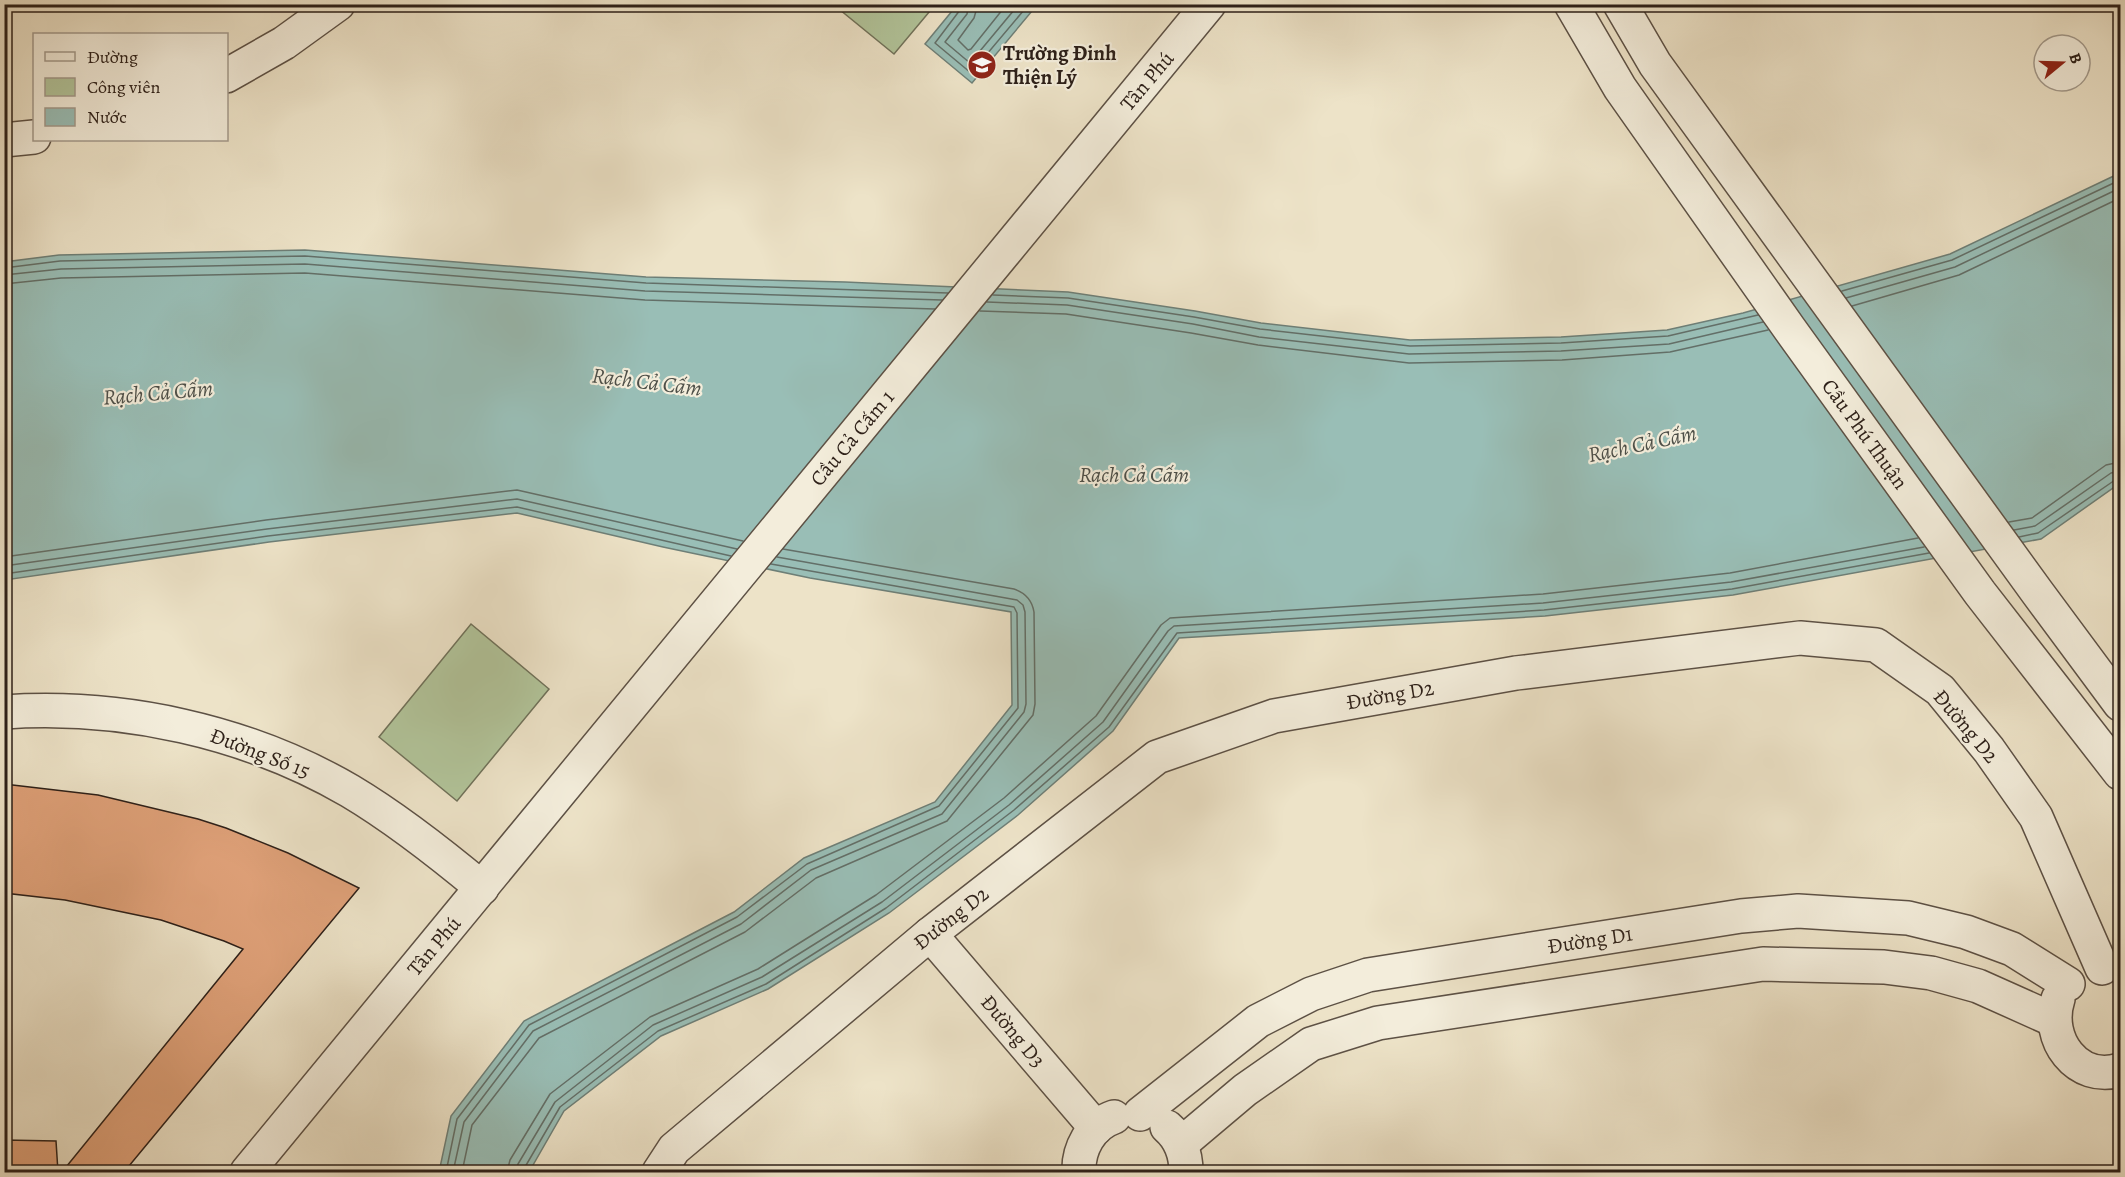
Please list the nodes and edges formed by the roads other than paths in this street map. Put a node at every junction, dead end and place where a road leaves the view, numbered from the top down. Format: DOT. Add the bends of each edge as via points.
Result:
graph roads {
  1 [pos="338,4"];
  2 [pos="1209,4"];
  3 [pos="1571,4"];
  4 [pos="1620,4"];
  5 [pos="228,75"];
  6 [pos="33,137"];
  7 [pos="4,140"];
  8 [pos="1084,157"];
  9 [pos="2121,704"];
  10 [pos="4,712"];
  11 [pos="620,719"];
  12 [pos="2121,772"];
  13 [pos="482,888"];
  14 [pos="930,934"];
  15 [pos="2111,969"];
  16 [pos="2068,984"];
  17 [pos="2054,1020"];
  18 [pos="2119,1075"];
  19 [pos="1140,1114"];
  20 [pos="1096,1128"];
  21 [pos="1183,1158"];
  22 [pos="1074,1168"];
  23 [pos="247,1173"];
  24 [pos="659,1173"];
  1 -- 5 [label="street" via="284,43"];
  2 -- 8 [label="street, Tân Phú"];
  3 -- 12 [label="street, Cầu Phú Thuận" via="1620,88 1789,328 1980,593"];
  4 -- 9 [label="street" via="1655,64"];
  6 -- 7 [label="street"];
  8 -- 11 [label="street, Cầu Cả Cấm 1"];
  10 -- 13 [label="street, Đường Số 15" via="89,711 143,718 250,746 349,790"];
  11 -- 13 [label="street, Tân Phú"];
  13 -- 23 [label="street, Tân Phú"];
  14 -- 15 [label="street, Đường D2" via="1157,757 1274,716 1516,673 1800,638 1876,645 1940,690 2036,817"];
  14 -- 20 [label="street, Đường D3"];
  14 -- 24 [label="street, Đường D2" via="674,1149"];
  15 -- 16 [label="street" via="2085,972"];
  16 -- 17 [label="street" via="2058,1000"];
  16 -- 19 [label="street, Đường D1" via="2012,949 1966,932 1908,918 1798,911 1741,916 1368,975 1311,994 1258,1021"];
  17 -- 18 [label="street" via="2058,1042 2072,1060 2092,1070"];
  17 -- 21 [label="street" via="1978,986 1931,973 1884,967 1763,964 1378,1023 1311,1044 1245,1090"];
  19 -- 20 [label="street" via="1124,1114"];
  19 -- 21 [label="street" via="1174,1133"];
  20 -- 22 [label="street"];
}
